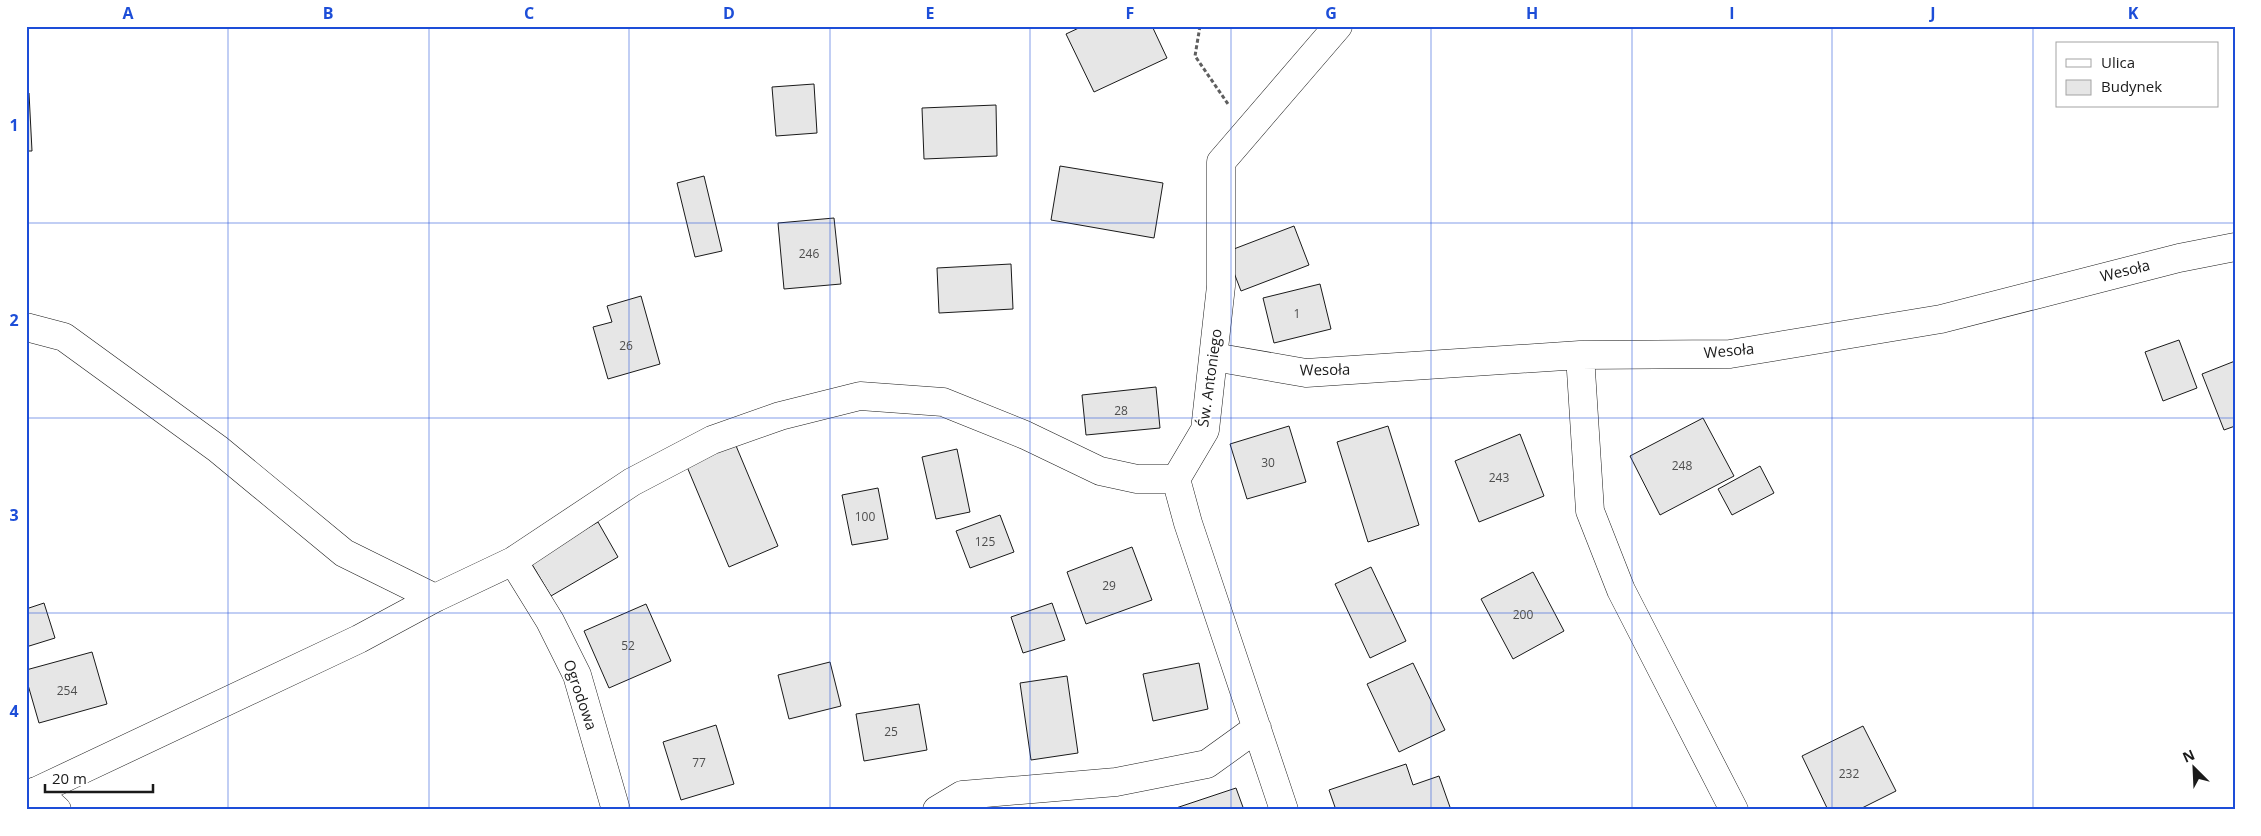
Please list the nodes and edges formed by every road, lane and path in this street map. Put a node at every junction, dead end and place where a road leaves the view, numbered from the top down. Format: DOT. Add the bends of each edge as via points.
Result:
graph roads {
  1 [pos="1200,26"];
  2 [pos="1338,26"];
  3 [pos="1247,131"];
  4 [pos="2235,247"];
  5 [pos="26,327"];
  6 [pos="1580,355"];
  7 [pos="1214,357"];
  8 [pos="1176,479"];
  9 [pos="513,560"];
  10 [pos="435,598"];
  11 [pos="1257,728"];
  12 [pos="31,794"];
  13 [pos="57,810"];
  14 [pos="616,810"];
  15 [pos="937,810"];
  16 [pos="1284,810"];
  17 [pos="1734,810"];
  1 -- 3 [label="path" via="1195,56"];
  2 -- 3 [label="street, Św. Antoniego"];
  3 -- 7 [label="street, Św. Antoniego" via="1221,162 1221,286"];
  4 -- 6 [label="street, Wesoła" via="2179,258 1931,321 1730,354"];
  5 -- 10 [label="street" via="64,336 218,449 344,553"];
  6 -- 7 [label="street, Wesoła" via="1306,373"];
  6 -- 17 [label="street" via="1590,510 1621,590"];
  7 -- 8 [label="street, Św. Antoniego" via="1205,430"];
  8 -- 9 [label="street" via="1138,479 1100,472 1025,434 943,402 860,396 780,416 712,440 632,482"];
  8 -- 11 [label="street"];
  9 -- 10 [label="street"];
  9 -- 14 [label="street, Ogrodowa" via="550,620 577,675"];
  10 -- 12 [label="street" via="359,639"];
  11 -- 15 [label="street" via="1207,764 1116,782 962,795"];
  11 -- 16 [label="street"];
  12 -- 13 [label="street"];
}
